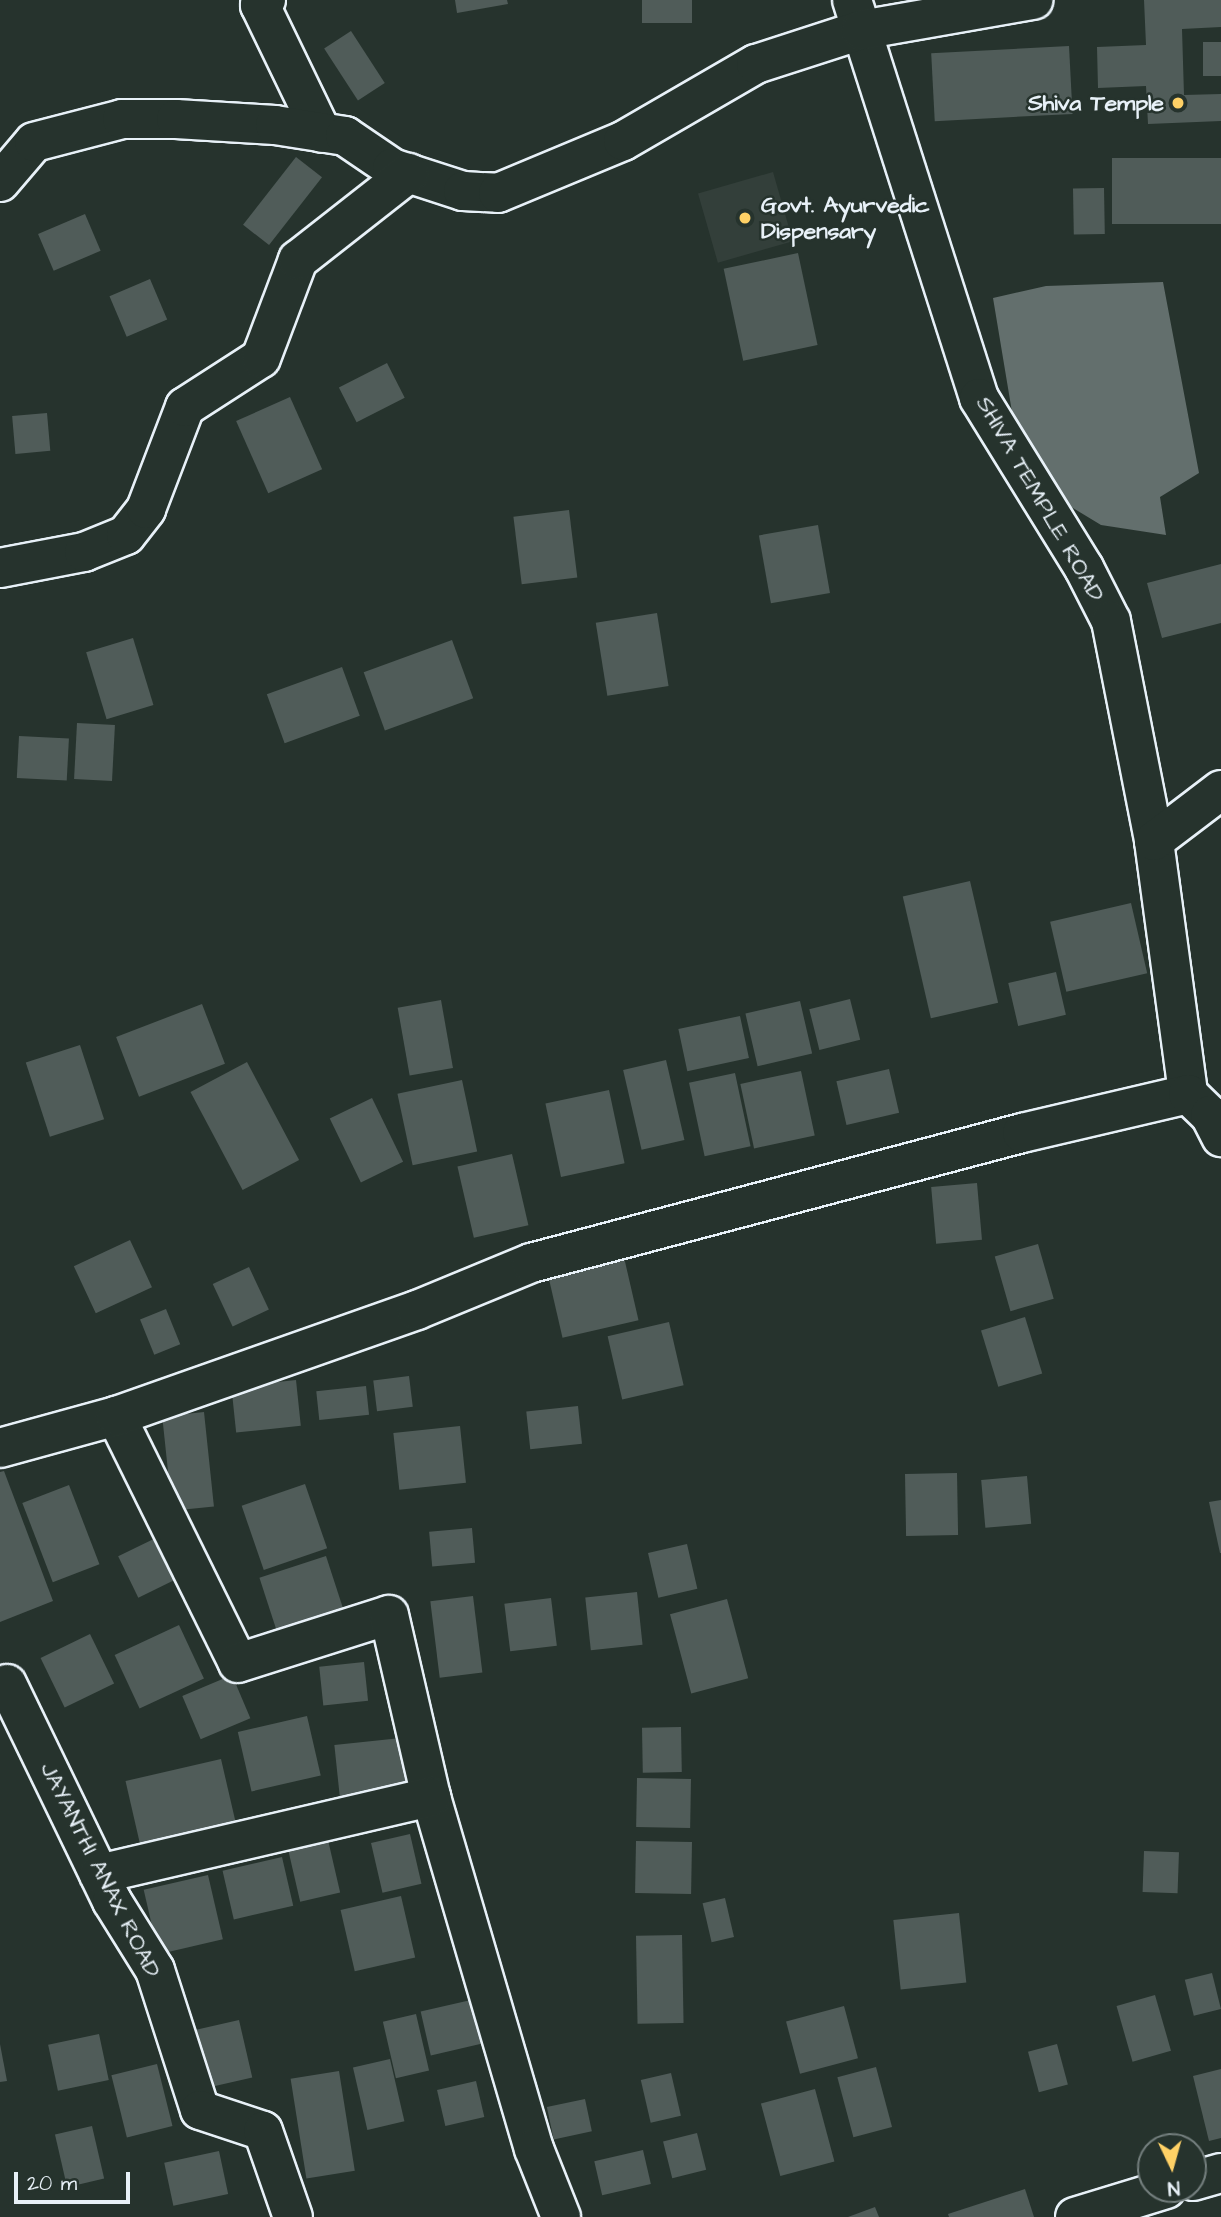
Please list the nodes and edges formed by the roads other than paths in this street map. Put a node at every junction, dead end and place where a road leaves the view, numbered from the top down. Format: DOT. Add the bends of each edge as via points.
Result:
graph roads {
  1 [pos="266,0"];
  2 [pos="1032,0"];
  3 [pos="856,15"];
  4 [pos="322,133"];
  5 [pos="409,173"];
  6 [pos="0,182"];
  7 [pos="0,568"];
  8 [pos="1221,790"];
  9 [pos="1154,841"];
  10 [pos="1188,1094"];
  11 [pos="1221,1137"];
  12 [pos="116,1416"];
  13 [pos="0,1448"];
  14 [pos="7,1684"];
  15 [pos="431,1797"];
  16 [pos="99,1874"];
  17 [pos="1137,2198"];
  18 [pos="293,2217"];
  19 [pos="561,2217"];
  20 [pos="1075,2217"];
  1 -- 4 [label="street" via="260,5"];
  2 -- 3 [label="street"];
  3 -- 5 [label="street" via="553,174 498,193 463,191"];
  3 -- 9 [label="street, SHIVA TEMPLE ROAD" via="979,398 1084,568 1111,621"];
  4 -- 5 [label="street" via="345,136 392,168"];
  4 -- 6 [label="street" via="227,121 122,119 34,142"];
  5 -- 7 [label="street" via="298,260 261,358 185,407 146,509 126,535 84,552"];
  8 -- 9 [label="street"];
  9 -- 10 [label="street, SHIVA TEMPLE ROAD"];
  10 -- 11 [label="street" via="1210,1115"];
  10 -- 12 [label="street" via="1022,1133 531,1263 417,1310"];
  12 -- 13 [label="street"];
  12 -- 15 [label="street" via="238,1663 389,1615"];
  14 -- 16 [label="street, JAYANTHI ANAX ROAD"];
  15 -- 16 [label="street"];
  15 -- 19 [label="street" via="534,2149"];
  16 -- 18 [label="street, JAYANTHI ANAX ROAD" via="155,1970 200,2110 263,2131"];
  17 -- 20 [label="street"];
}
